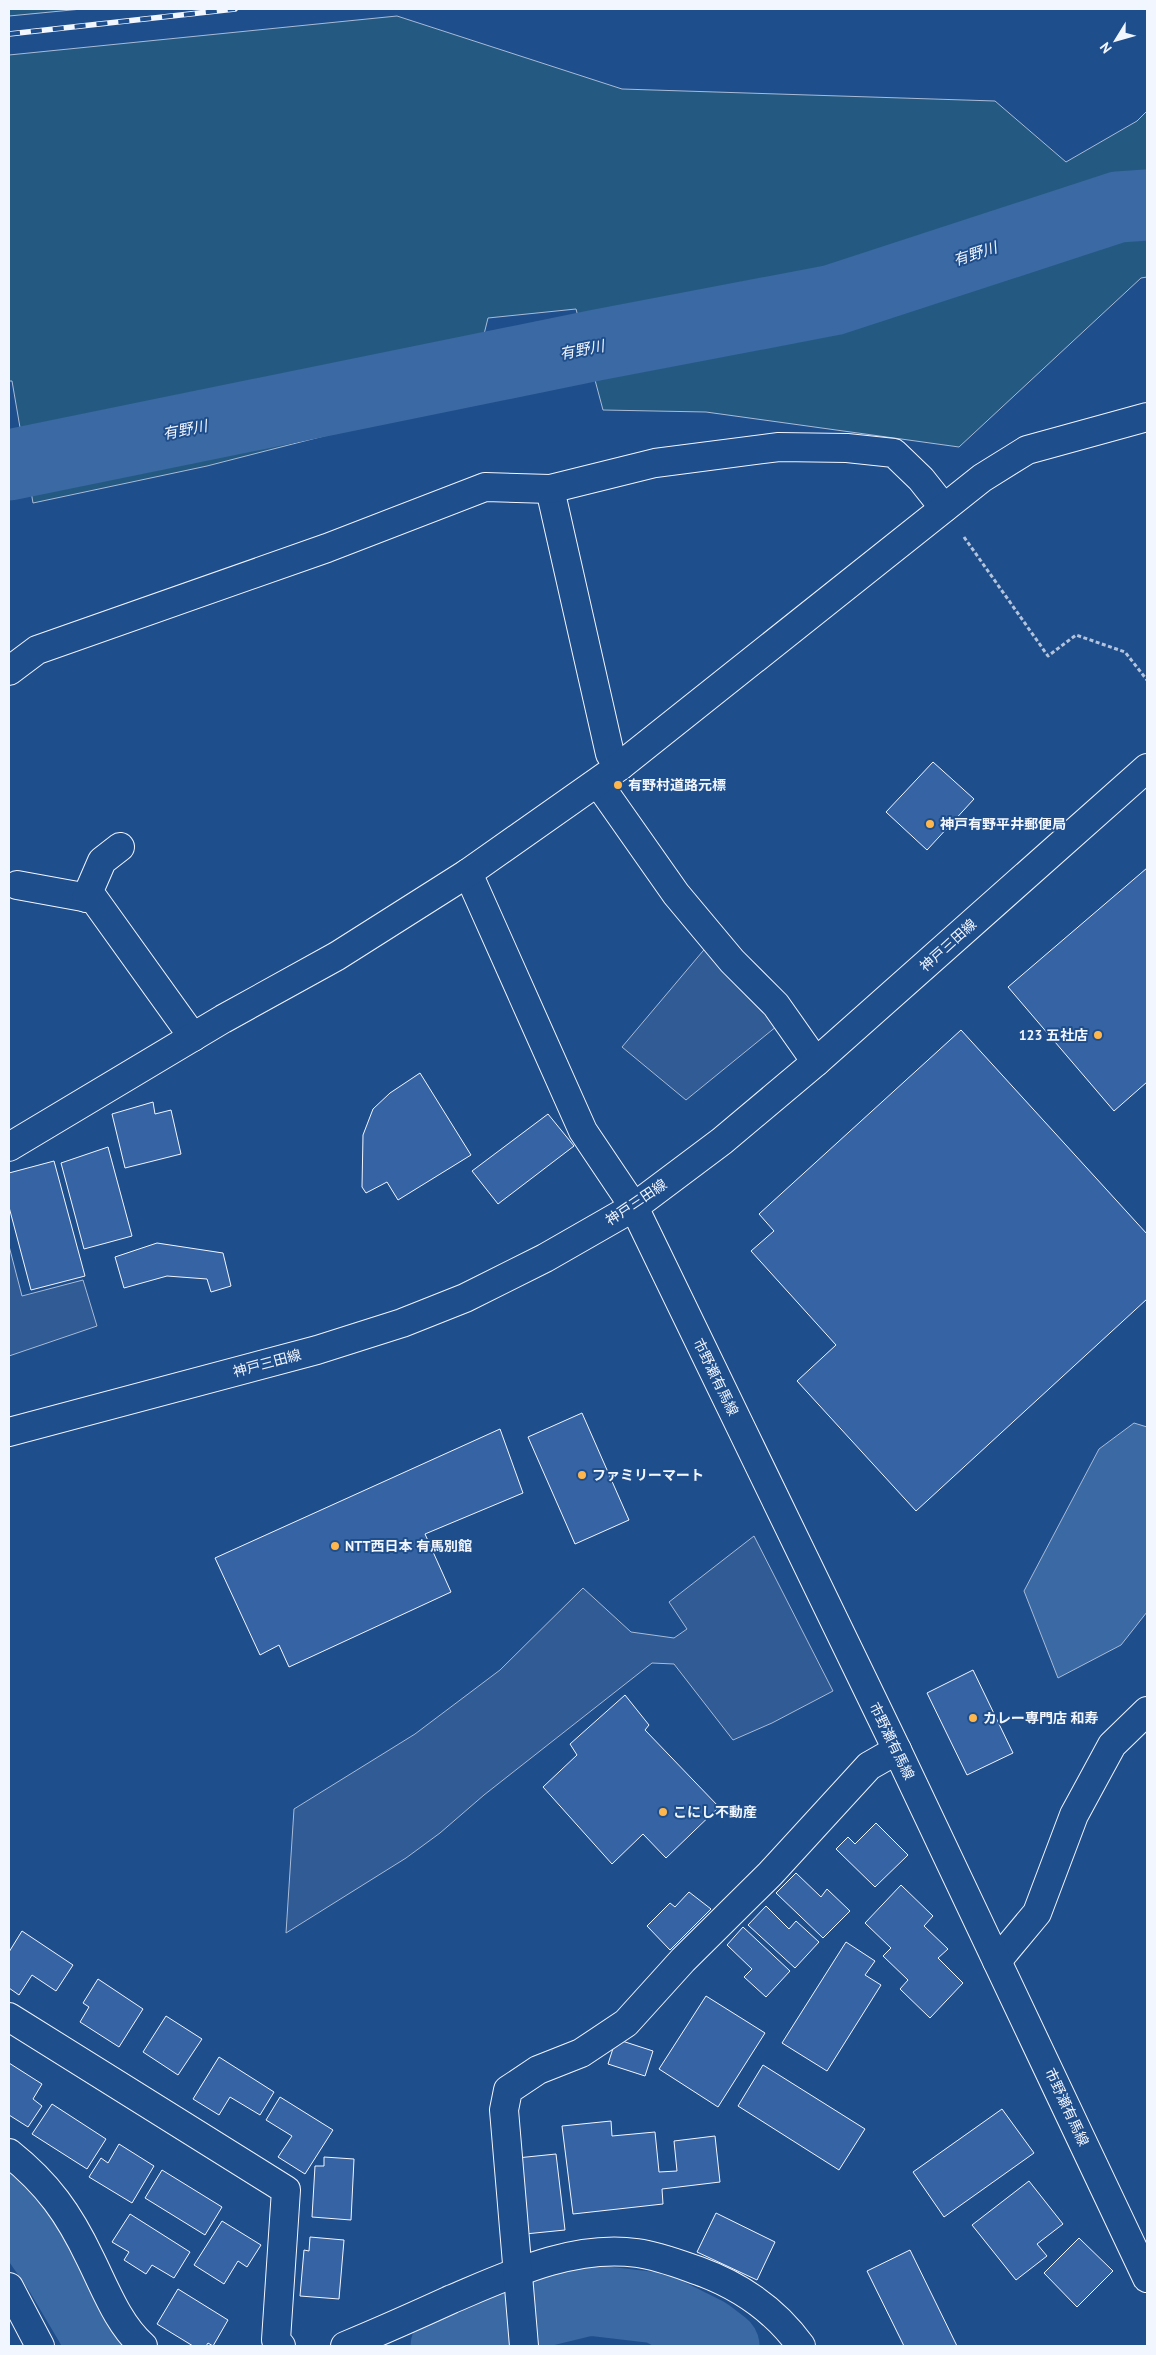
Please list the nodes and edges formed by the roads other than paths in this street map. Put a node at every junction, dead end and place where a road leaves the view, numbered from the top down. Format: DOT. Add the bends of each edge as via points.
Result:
graph roads {
  1 [pos="1147,417"];
  2 [pos="550,489"];
  3 [pos="944,508"];
  4 [pos="9,670"];
  5 [pos="620,766"];
  6 [pos="1147,768"];
  7 [pos="598,783"];
  8 [pos="120,847"];
  9 [pos="468,873"];
  10 [pos="17,885"];
  11 [pos="86,898"];
  12 [pos="193,1037"];
  13 [pos="816,1062"];
  14 [pos="9,1147"];
  15 [pos="634,1206"];
  16 [pos="9,1432"];
  17 [pos="1147,1711"];
  18 [pos="896,1750"];
  19 [pos="997,1961"];
  20 [pos="9,2017"];
  21 [pos="9,2153"];
  22 [pos="1147,2278"];
  23 [pos="517,2280"];
  24 [pos="9,2287"];
  25 [pos="40,2346"];
  26 [pos="143,2346"];
  27 [pos="281,2346"];
  28 [pos="345,2346"];
  29 [pos="524,2346"];
  30 [pos="801,2346"];
  1 -- 3 [label="street" via="1027,450 982,478"];
  2 -- 3 [label="street" via="655,463 779,447 847,448 894,453"];
  2 -- 4 [label="street" via="485,487 327,548 37,650"];
  2 -- 5 [label="street" via="610,754"];
  3 -- 5 [label="street"];
  5 -- 7 [label="street"];
  6 -- 13 [label="street, 神戸三田線"];
  7 -- 9 [label="street"];
  7 -- 13 [label="street" via="676,894 732,961 776,1005"];
  8 -- 11 [label="street" via="102,861"];
  9 -- 12 [label="street" via="337,956"];
  9 -- 15 [label="street, 市野瀬有馬線" via="583,1131"];
  10 -- 11 [label="street"];
  11 -- 12 [label="street" via="94,899"];
  12 -- 14 [label="street"];
  13 -- 15 [label="street, 神戸三田線" via="722,1141"];
  15 -- 16 [label="street, 神戸三田線" via="546,1258 465,1298 402,1323 307,1352"];
  15 -- 18 [label="street, 市野瀬有馬線"];
  17 -- 19 [label="street" via="1112,1745 1074,1815 1037,1913"];
  18 -- 19 [label="street, 市野瀬有馬線"];
  18 -- 23 [label="street" via="869,1766 770,1874 626,2022 581,2053 538,2070 508,2090 504,2110"];
  19 -- 22 [label="street, 市野瀬有馬線"];
  20 -- 27 [label="street" via="286,2190 276,2340"];
  21 -- 26 [label="street" via="53,2194 74,2226 110,2299 132,2336"];
  23 -- 28 [label="street"];
  23 -- 29 [label="street"];
  23 -- 30 [label="street" via="570,2257 602,2252 637,2253 713,2276 741,2291 788,2328"];
  24 -- 25 [label="street"];
}
